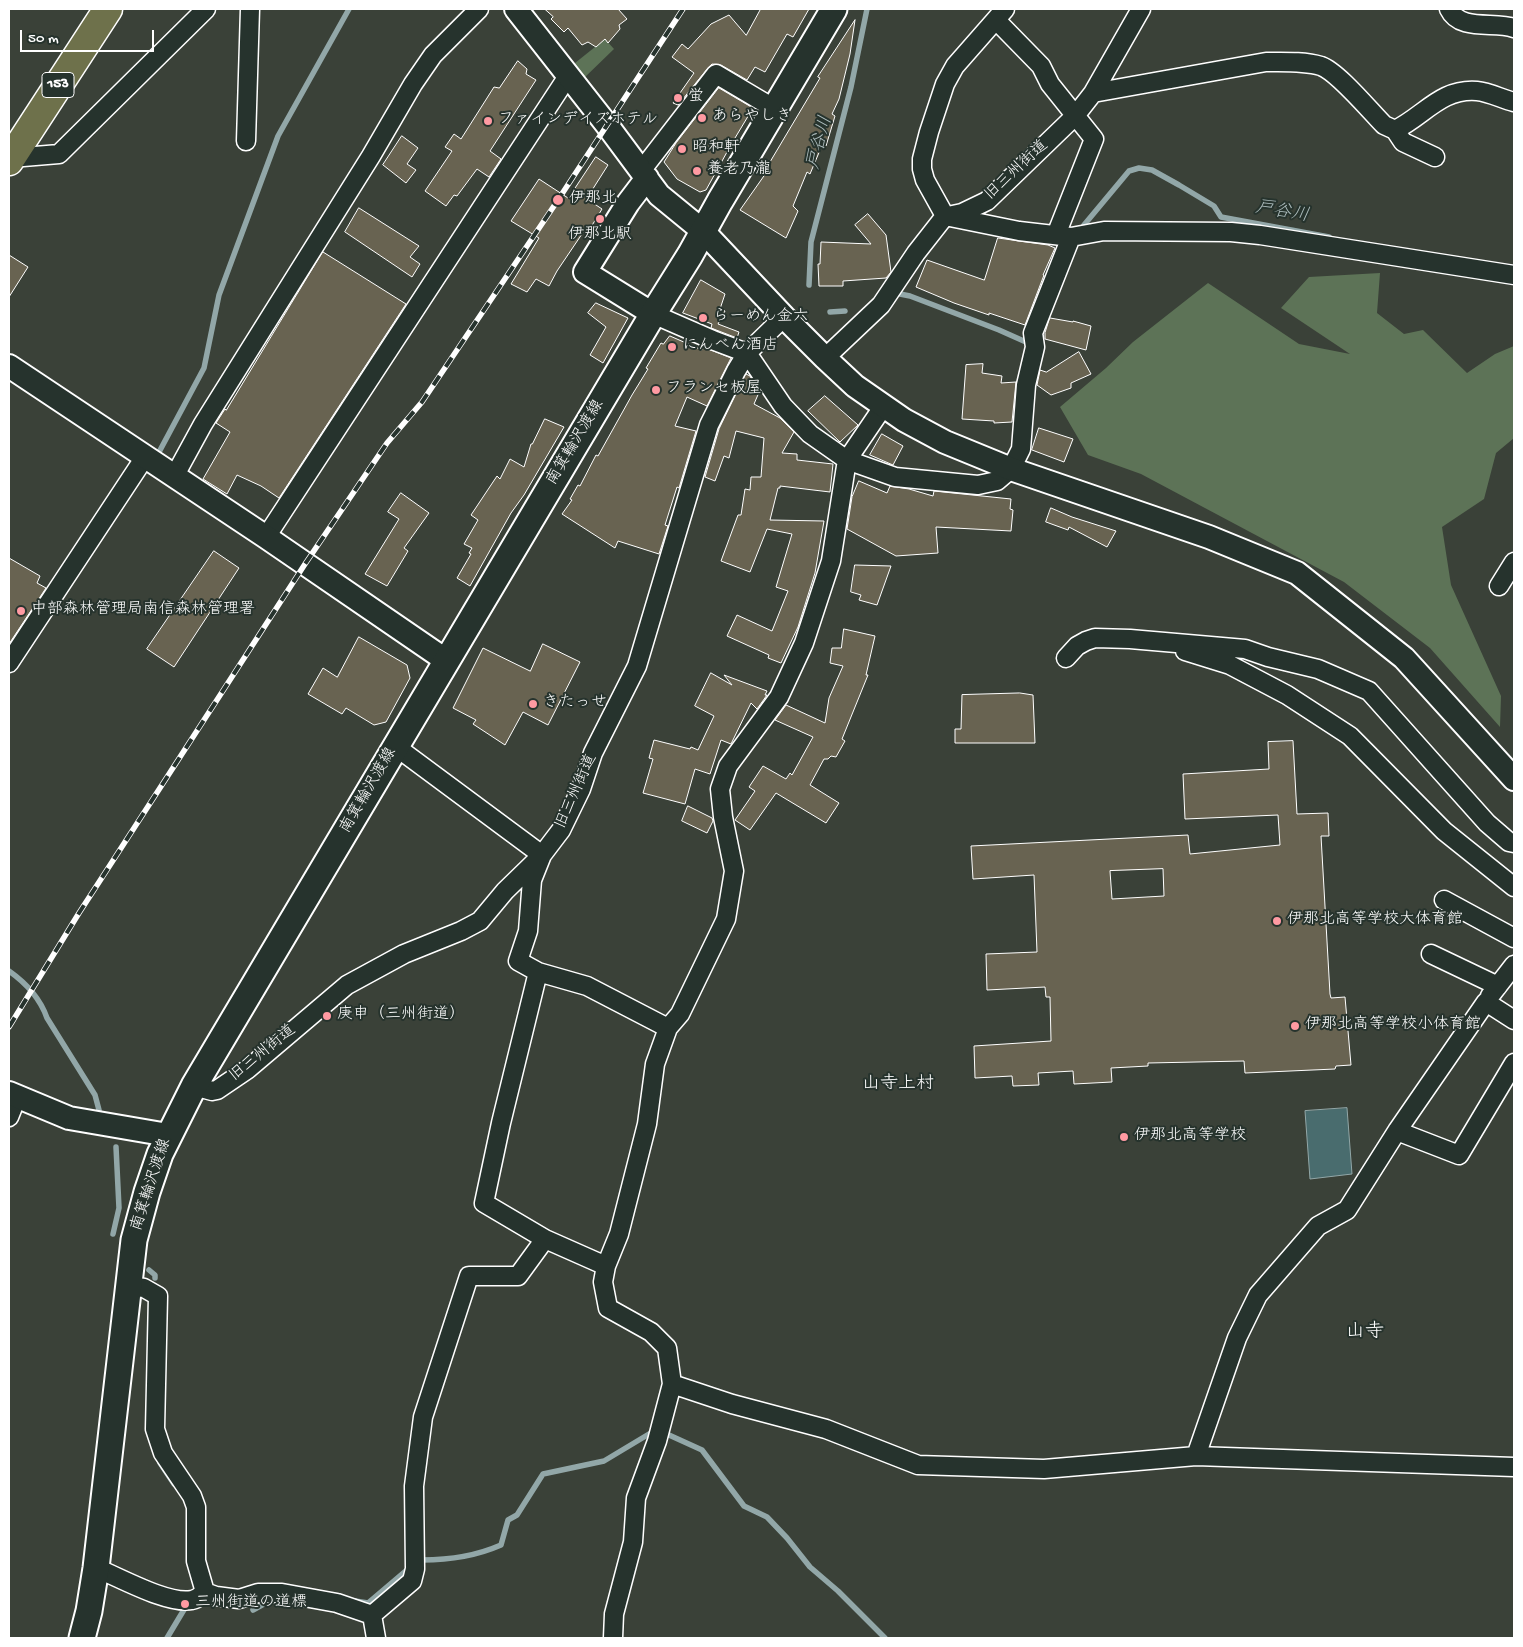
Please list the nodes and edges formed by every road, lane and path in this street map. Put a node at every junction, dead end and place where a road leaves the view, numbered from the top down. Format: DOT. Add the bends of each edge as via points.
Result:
graph roads {
  1 [pos="108,9"];
  2 [pos="206,9"];
  3 [pos="250,9"];
  4 [pos="479,9"];
  5 [pos="834,9"];
  6 [pos="1141,9"];
  7 [pos="1450,9"];
  8 [pos="519,10"];
  9 [pos="1000,14"];
  10 [pos="1514,28"];
  11 [pos="568,76"];
  12 [pos="1093,93"];
  13 [pos="1514,102"];
  14 [pos="775,109"];
  15 [pos="1075,116"];
  16 [pos="1395,130"];
  17 [pos="246,141"];
  18 [pos="1435,157"];
  19 [pos="10,160"];
  20 [pos="644,175"];
  21 [pos="945,216"];
  22 [pos="703,231"];
  23 [pos="1064,236"];
  24 [pos="1514,275"];
  25 [pos="653,314"];
  26 [pos="784,317"];
  27 [pos="747,353"];
  28 [pos="825,358"];
  29 [pos="9,366"];
  30 [pos="883,407"];
  31 [pos="145,457"];
  32 [pos="847,460"];
  33 [pos="1011,469"];
  34 [pos="174,477"];
  35 [pos="266,537"];
  36 [pos="1514,562"];
  37 [pos="1499,586"];
  38 [pos="1156,642"];
  39 [pos="1066,658"];
  40 [pos="447,661"];
  41 [pos="9,663"];
  42 [pos="395,746"];
  43 [pos="1514,780"];
  44 [pos="1514,843"];
  45 [pos="542,855"];
  46 [pos="1514,887"];
  47 [pos="1444,900"];
  48 [pos="1514,938"];
  49 [pos="1431,954"];
  50 [pos="1514,965"];
  51 [pos="538,972"];
  52 [pos="1498,986"];
  53 [pos="1486,1002"];
  54 [pos="1514,1020"];
  55 [pos="668,1028"];
  56 [pos="1514,1063"];
  57 [pos="194,1086"];
  58 [pos="13,1095"];
  59 [pos="9,1117"];
  60 [pos="1397,1131"];
  61 [pos="168,1135"];
  62 [pos="546,1239"];
  63 [pos="606,1266"];
  64 [pos="129,1286"];
  65 [pos="672,1384"];
  66 [pos="1196,1456"];
  67 [pos="1514,1466"];
  68 [pos="96,1568"];
  69 [pos="205,1592"];
  70 [pos="372,1615"];
  71 [pos="82,1638"];
  72 [pos="376,1638"];
  73 [pos="613,1638"];
  1 -- 19 [label="highway, 153"];
  2 -- 19 [label="street" via="59,154"];
  3 -- 17 [label="street"];
  4 -- 34 [label="street" via="433,55 418,77 203,424"];
  5 -- 14 [label="main road, 南箕輪沢渡線"];
  6 -- 12 [label="street, 旧三州街道"];
  7 -- 10 [label="street" via="1452,15 1465,23"];
  8 -- 11 [label="street"];
  9 -- 15 [label="street" via="1042,66 1050,84"];
  9 -- 21 [label="street" via="955,66 945,84 922,159 926,180"];
  11 -- 20 [label="street"];
  11 -- 35 [label="street"];
  12 -- 15 [label="street, 旧三州街道"];
  12 -- 16 [label="street" via="1266,62 1295,62 1322,66 1333,72 1384,125"];
  13 -- 16 [label="street" via="1478,91 1461,92 1443,97"];
  14 -- 20 [label="street" via="716,74"];
  14 -- 22 [label="main road, 南箕輪沢渡線"];
  15 -- 21 [label="street, 旧三州街道" via="987,201 962,213"];
  15 -- 23 [label="street" via="1094,139"];
  16 -- 18 [label="street" via="1403,142"];
  20 -- 22 [label="street" via="659,195"];
  20 -- 25 [label="street" via="585,272"];
  21 -- 23 [label="street" via="1019,231"];
  21 -- 28 [label="street" via="881,305"];
  22 -- 25 [label="main road, 南箕輪沢渡線"];
  22 -- 26 [label="street"];
  23 -- 24 [label="street" via="1104,231 1232,232"];
  23 -- 33 [label="street" via="1034,340 1026,385 1021,449"];
  25 -- 27 [label="street"];
  25 -- 40 [label="main road, 南箕輪沢渡線"];
  26 -- 27 [label="street, 旧三州街道"];
  26 -- 28 [label="street"];
  27 -- 32 [label="street" via="783,406 810,434"];
  27 -- 45 [label="street, 旧三州街道" via="709,425 637,666 593,753 581,789 561,830"];
  28 -- 30 [label="street"];
  29 -- 31 [label="street"];
  30 -- 32 [label="street"];
  30 -- 33 [label="street" via="945,442"];
  31 -- 34 [label="street"];
  31 -- 41 [label="street"];
  32 -- 33 [label="street" via="895,476 978,485 997,481"];
  32 -- 55 [label="street" via="831,562 804,643 779,697 728,766 720,789 734,871 726,919 680,1014"];
  33 -- 43 [label="street" via="1209,537 1297,573 1404,658"];
  34 -- 35 [label="street"];
  35 -- 40 [label="street"];
  36 -- 37 [label="street"];
  38 -- 39 [label="street" via="1095,638 1078,646"];
  38 -- 44 [label="street" via="1245,648 1318,669 1369,691 1487,823"];
  38 -- 46 [label="street" via="1230,665 1287,695 1350,736 1444,831"];
  40 -- 42 [label="main road, 南箕輪沢渡線"];
  42 -- 45 [label="street"];
  42 -- 57 [label="main road, 南箕輪沢渡線"];
  45 -- 51 [label="street" via="532,880 528,931 518,962"];
  45 -- 57 [label="street, 旧三州街道" via="480,921 404,954 347,985 248,1069 217,1090"];
  47 -- 48 [label="street"];
  49 -- 52 [label="street"];
  50 -- 52 [label="street"];
  51 -- 55 [label="street" via="587,986"];
  51 -- 62 [label="street" via="479,1208"];
  52 -- 53 [label="street"];
  53 -- 54 [label="street"];
  53 -- 60 [label="street"];
  55 -- 63 [label="street" via="655,1064 647,1124 619,1234"];
  56 -- 60 [label="street" via="1460,1155"];
  57 -- 61 [label="main road, 南箕輪沢渡線"];
  58 -- 59 [label="street"];
  58 -- 61 [label="street" via="69,1118"];
  60 -- 66 [label="street" via="1347,1210 1318,1226 1258,1295 1237,1338"];
  61 -- 64 [label="main road, 南箕輪沢渡線" via="134,1240"];
  62 -- 63 [label="street"];
  62 -- 70 [label="street" via="518,1276 469,1276 423,1416 414,1486 415,1569 412,1581"];
  63 -- 65 [label="street" via="603,1282 608,1308 651,1332 667,1348"];
  64 -- 68 [label="main road, 南箕輪沢渡線"];
  64 -- 69 [label="street" via="144,1288 158,1296 154,1429 163,1453 196,1507 196,1561"];
  65 -- 66 [label="street" via="826,1429 918,1465 1044,1469"];
  65 -- 73 [label="street" via="657,1441 636,1498 633,1542 614,1614"];
  66 -- 67 [label="street"];
  68 -- 69 [label="street" via="174,1598 191,1600"];
  68 -- 71 [label="main road, 南箕輪沢渡線"];
  69 -- 70 [label="street" via="239,1599 258,1593 282,1593 337,1603"];
  70 -- 72 [label="street"];
}
